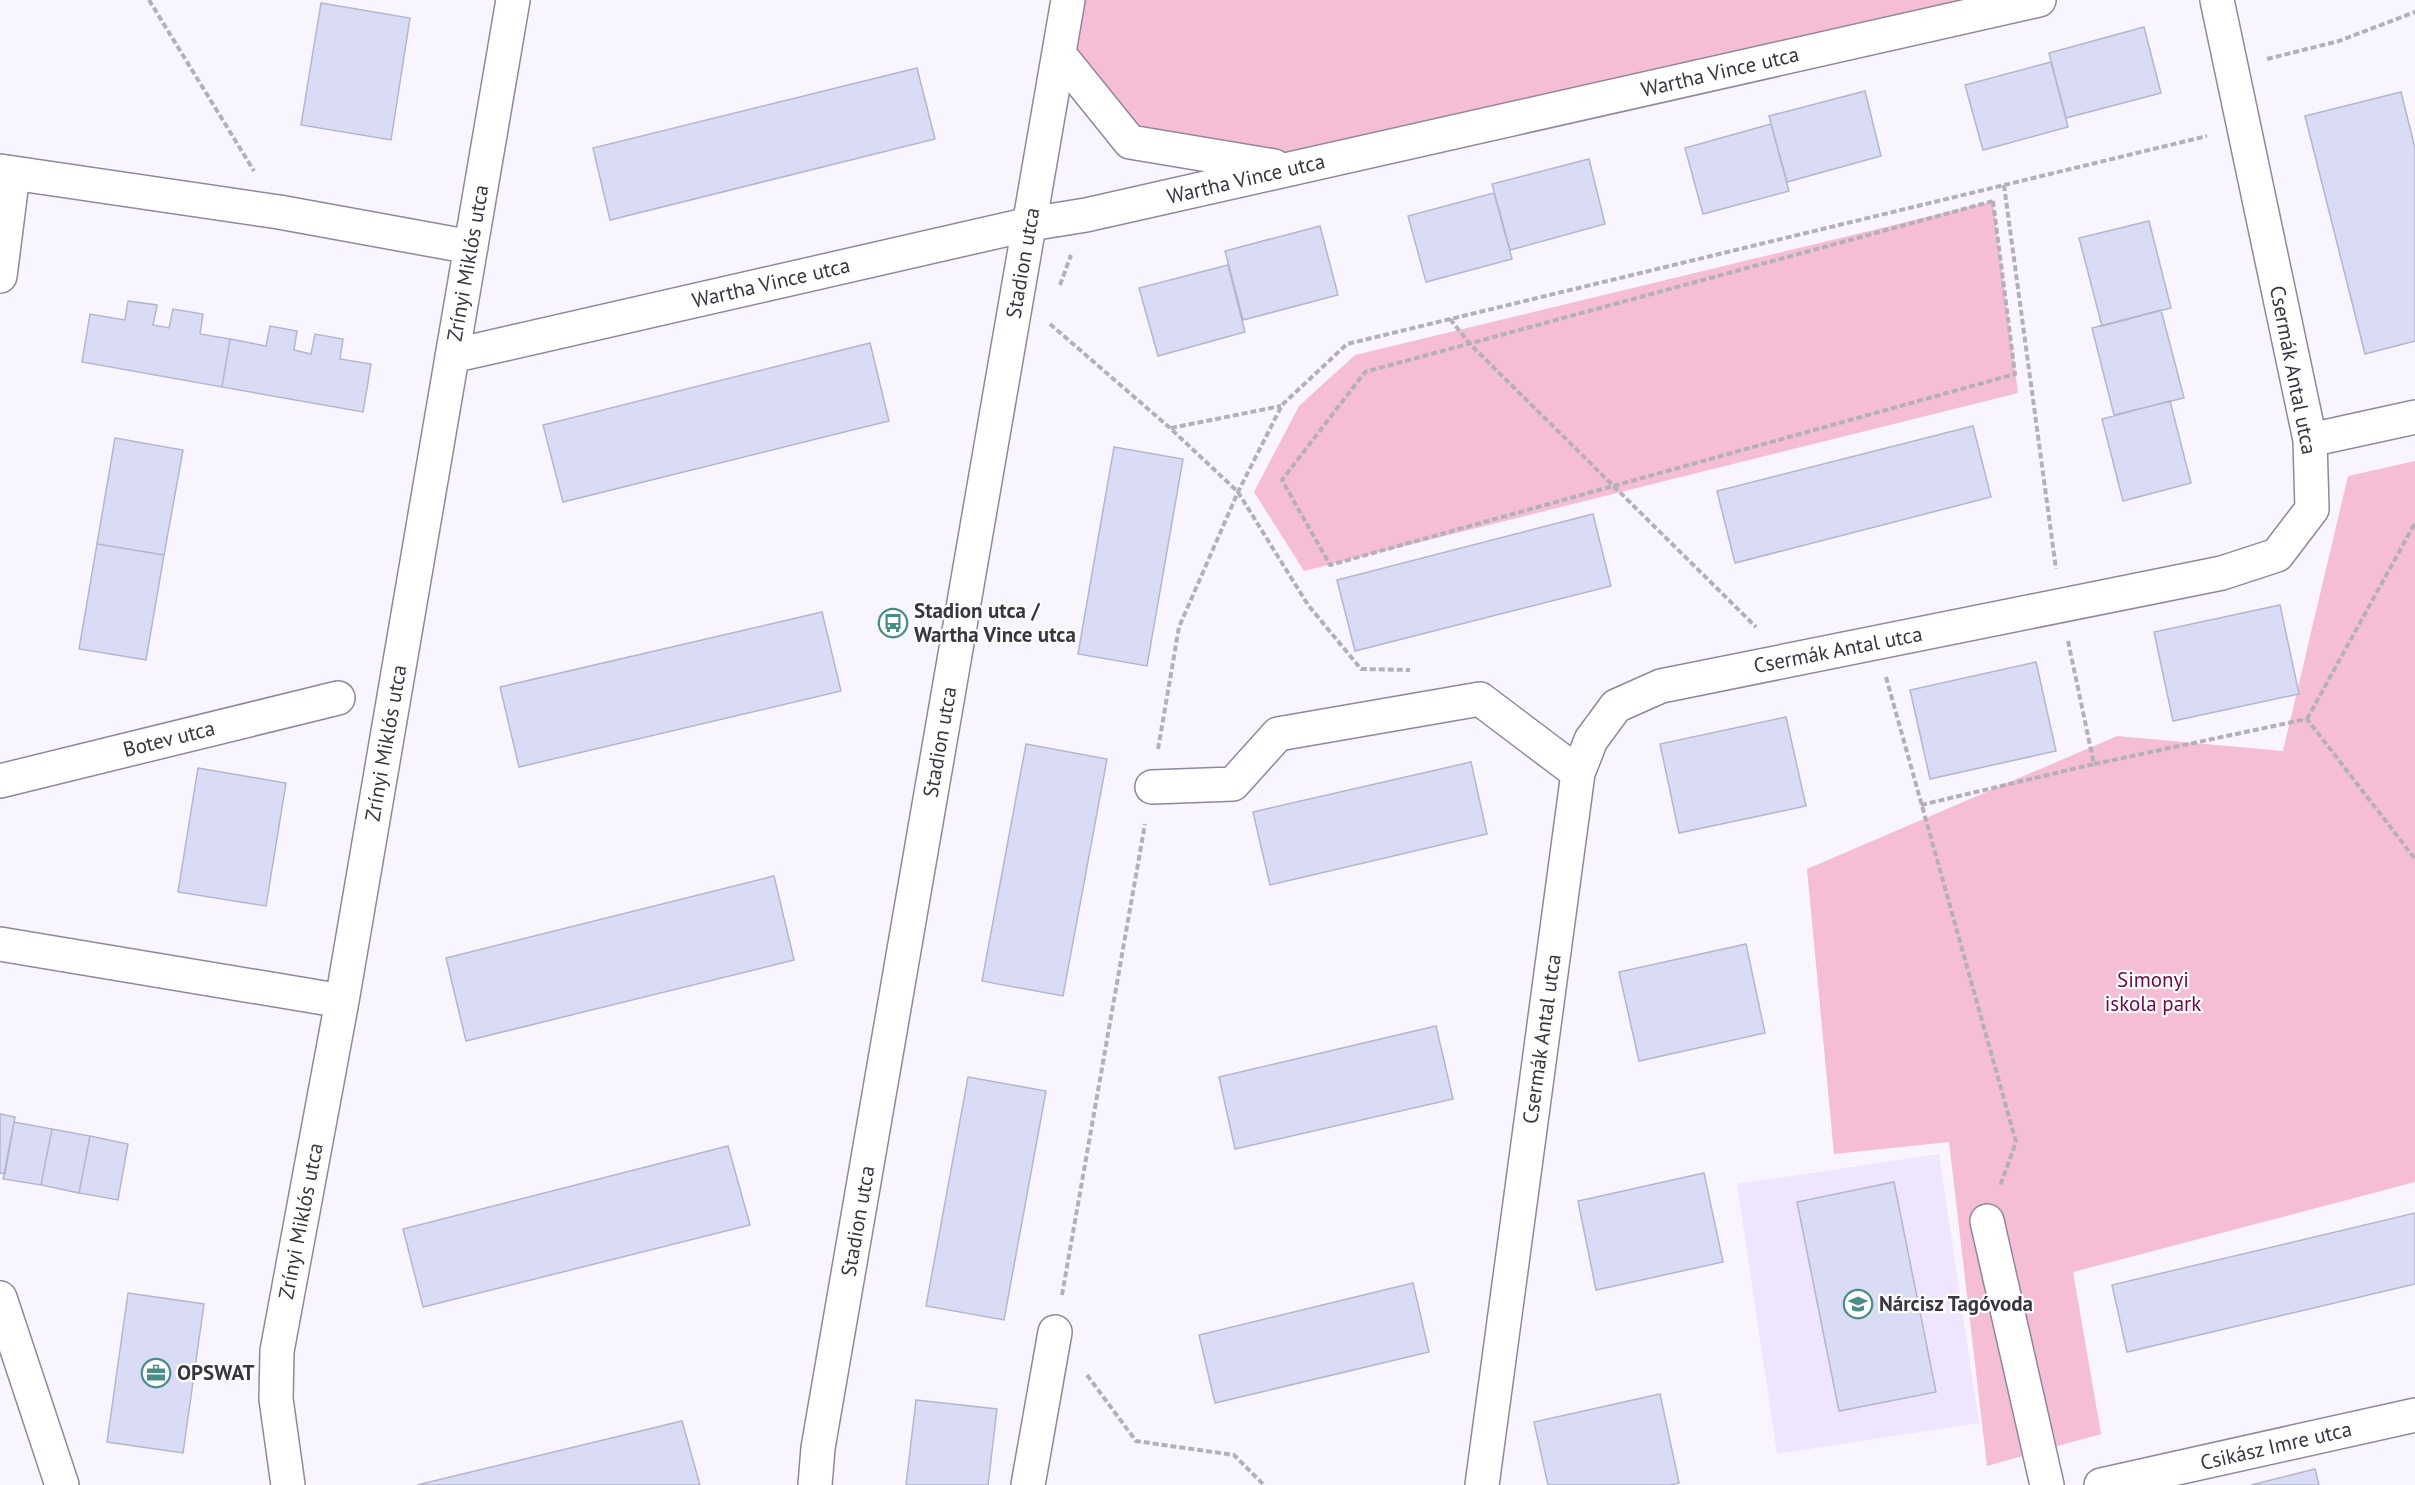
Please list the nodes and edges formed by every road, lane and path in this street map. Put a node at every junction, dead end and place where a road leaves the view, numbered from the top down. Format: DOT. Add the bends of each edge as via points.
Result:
graph roads {
  1 [pos="149,0"];
  2 [pos="513,0"];
  3 [pos="1068,0"];
  4 [pos="2039,0"];
  5 [pos="2217,0"];
  6 [pos="2415,12"];
  7 [pos="1059,54"];
  8 [pos="2231,69"];
  9 [pos="2209,136"];
  10 [pos="1290,169"];
  11 [pos="7,172"];
  12 [pos="279,212"];
  13 [pos="1086,215"];
  14 [pos="1030,224"];
  15 [pos="471,247"];
  16 [pos="0,276"];
  17 [pos="1058,289"];
  18 [pos="1450,319"];
  19 [pos="1046,321"];
  20 [pos="1470,344"];
  21 [pos="452,356"];
  22 [pos="1282,405"];
  23 [pos="2415,417"];
  24 [pos="1170,428"];
  25 [pos="2310,440"];
  26 [pos="1613,486"];
  27 [pos="1238,492"];
  28 [pos="2415,523"];
  29 [pos="1876,643"];
  30 [pos="1789,660"];
  31 [pos="1421,670"];
  32 [pos="338,698"];
  33 [pos="2307,719"];
  34 [pos="2094,764"];
  35 [pos="1578,773"];
  36 [pos="0,781"];
  37 [pos="1152,787"];
  38 [pos="1921,805"];
  39 [pos="0,944"];
  40 [pos="342,1001"];
  41 [pos="1987,1221"];
  42 [pos="0,1298"];
  43 [pos="1055,1332"];
  44 [pos="2415,1414"];
  45 [pos="62,1485"];
  46 [pos="288,1485"];
  47 [pos="815,1485"];
  48 [pos="1028,1485"];
  49 [pos="1264,1485"];
  50 [pos="1482,1485"];
  51 [pos="2047,1485"];
  52 [pos="2101,1485"];
  1 -- 12 [label="path"];
  2 -- 15 [label="street, Zrínyi Miklós utca"];
  3 -- 7 [label="street, Stadion utca"];
  4 -- 10 [label="street, Wartha Vince utca"];
  5 -- 8 [label="street, Csermák Antal utca"];
  6 -- 8 [label="path" via="2339,41"];
  7 -- 10 [label="street" via="1130,142"];
  7 -- 14 [label="street, Stadion utca"];
  8 -- 25 [label="street, Csermák Antal utca"];
  9 -- 18 [label="path"];
  10 -- 13 [label="street, Wartha Vince utca"];
  11 -- 12 [label="street"];
  11 -- 16 [label="street"];
  12 -- 15 [label="street"];
  13 -- 14 [label="street, Wartha Vince utca"];
  13 -- 17 [label="path"];
  14 -- 21 [label="street, Wartha Vince utca"];
  14 -- 47 [label="street, Stadion utca" via="824,1413"];
  15 -- 21 [label="street, Zrínyi Miklós utca"];
  18 -- 20 [label="path"];
  18 -- 22 [label="path" via="1347,344"];
  19 -- 24 [label="path"];
  20 -- 26 [label="path"];
  20 -- 26 [label="path" via="1365,372 1282,480 1330,565"];
  20 -- 26 [label="path" via="1993,201 2015,374"];
  21 -- 40 [label="street, Zrínyi Miklós utca"];
  22 -- 24 [label="path"];
  22 -- 27 [label="path"];
  23 -- 25 [label="street"];
  24 -- 27 [label="path"];
  25 -- 29 [label="street, Csermák Antal utca" via="2313,508 2277,555 2222,573"];
  26 -- 30 [label="path"];
  27 -- 31 [label="path" via="1308,605 1361,669"];
  27 -- 37 [label="path" via="1179,627"];
  28 -- 33 [label="path"];
  29 -- 30 [label="street, Csermák Antal utca"];
  29 -- 38 [label="path"];
  30 -- 35 [label="street, Csermák Antal utca" via="1661,686 1616,706 1591,740"];
  32 -- 36 [label="street, Botev utca"];
  34 -- 38 [label="path"];
  35 -- 37 [label="street" via="1480,699 1278,734 1233,784"];
  35 -- 50 [label="street, Csermák Antal utca"];
  37 -- 43 [label="path"];
  38 -- 41 [label="path" via="2016,1142"];
  39 -- 40 [label="street"];
  40 -- 46 [label="street, Zrínyi Miklós utca" via="277,1351 276,1399"];
  41 -- 51 [label="street"];
  42 -- 45 [label="street"];
  43 -- 48 [label="street"];
  43 -- 49 [label="path" via="1136,1440 1234,1455"];
  44 -- 52 [label="street, Csikász Imre utca"];
}
